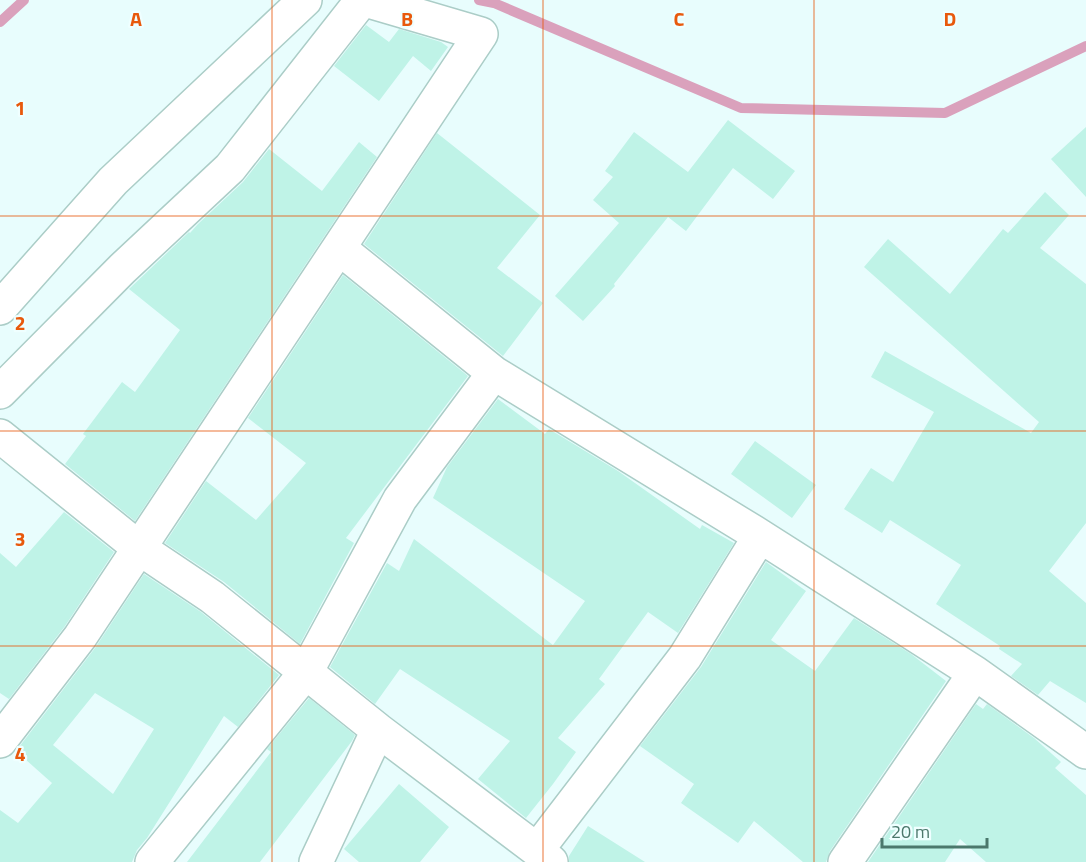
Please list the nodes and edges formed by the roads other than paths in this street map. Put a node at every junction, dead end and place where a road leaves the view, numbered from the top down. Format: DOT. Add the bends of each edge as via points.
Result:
graph roads {
  1 [pos="305,0"];
  2 [pos="363,0"];
  3 [pos="339,249"];
  4 [pos="0,308"];
  5 [pos="494,373"];
  6 [pos="0,392"];
  7 [pos="0,436"];
  8 [pos="760,536"];
  9 [pos="139,548"];
  10 [pos="306,672"];
  11 [pos="975,673"];
  12 [pos="6,719"];
  13 [pos="378,730"];
  14 [pos="1086,752"];
  15 [pos="544,856"];
  16 [pos="152,862"];
  17 [pos="316,862"];
  18 [pos="844,862"];
  1 -- 4 [label="street" via="113,182"];
  2 -- 3 [label="street" via="481,34"];
  2 -- 6 [label="street" via="230,168"];
  3 -- 5 [label="street"];
  3 -- 9 [label="street"];
  5 -- 8 [label="street"];
  5 -- 10 [label="street" via="400,500"];
  7 -- 9 [label="street"];
  8 -- 11 [label="street"];
  8 -- 15 [label="street" via="685,657"];
  9 -- 10 [label="street" via="212,597"];
  9 -- 12 [label="street" via="80,637"];
  10 -- 13 [label="street"];
  10 -- 16 [label="street"];
  11 -- 14 [label="street"];
  11 -- 18 [label="street"];
  13 -- 15 [label="street"];
  13 -- 17 [label="street"];
}
